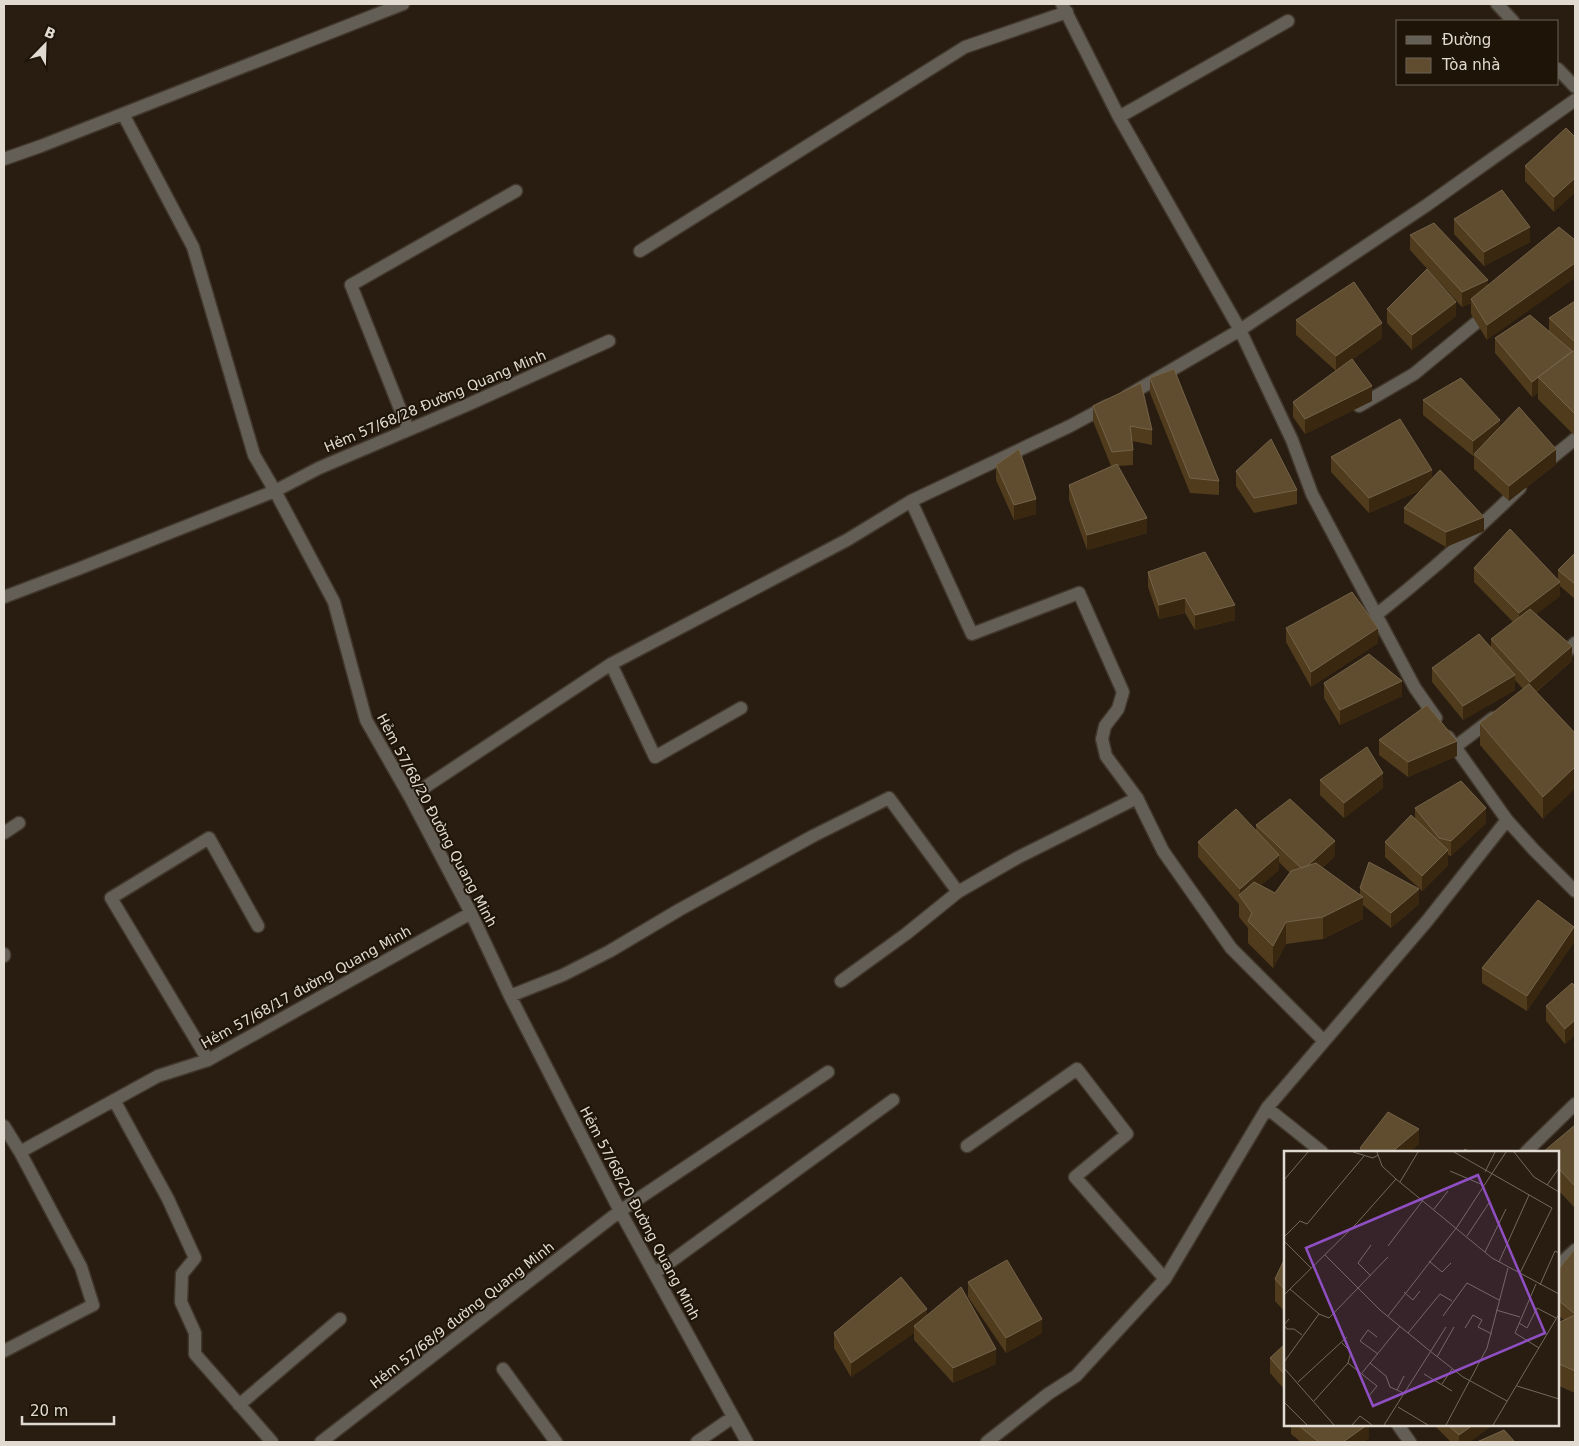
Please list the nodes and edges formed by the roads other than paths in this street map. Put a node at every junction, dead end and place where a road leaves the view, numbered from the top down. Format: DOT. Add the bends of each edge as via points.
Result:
graph roads {
  1 [pos="403,4"];
  2 [pos="1497,4"];
  3 [pos="1064,8"];
  4 [pos="1512,20"];
  5 [pos="1288,21"];
  6 [pos="1559,70"];
  7 [pos="1575,87"];
  8 [pos="1575,100"];
  9 [pos="123,114"];
  10 [pos="1119,117"];
  11 [pos="4,159"];
  12 [pos="516,191"];
  13 [pos="640,252"];
  14 [pos="1501,303"];
  15 [pos="1240,330"];
  16 [pos="609,341"];
  17 [pos="1352,410"];
  18 [pos="408,429"];
  19 [pos="1575,440"];
  20 [pos="275,491"];
  21 [pos="912,501"];
  22 [pos="4,597"];
  23 [pos="1376,615"];
  24 [pos="1575,643"];
  25 [pos="611,664"];
  26 [pos="1550,669"];
  27 [pos="741,708"];
  28 [pos="1501,712"];
  29 [pos="1455,747"];
  30 [pos="410,797"];
  31 [pos="1137,798"];
  32 [pos="1507,820"];
  33 [pos="19,823"];
  34 [pos="4,833"];
  35 [pos="1575,891"];
  36 [pos="958,892"];
  37 [pos="471,912"];
  38 [pos="258,926"];
  39 [pos="841,981"];
  40 [pos="510,996"];
  41 [pos="1324,1040"];
  42 [pos="208,1060"];
  43 [pos="828,1072"];
  44 [pos="114,1100"];
  45 [pos="892,1100"];
  46 [pos="1575,1104"];
  47 [pos="1267,1108"];
  48 [pos="4,1126"];
  49 [pos="967,1146"];
  50 [pos="1321,1151"];
  51 [pos="1527,1151"];
  52 [pos="20,1152"];
  53 [pos="620,1211"];
  54 [pos="1575,1250"];
  55 [pos="1559,1265"];
  56 [pos="655,1273"];
  57 [pos="1165,1279"];
  58 [pos="340,1319"];
  59 [pos="4,1351"];
  60 [pos="503,1369"];
  61 [pos="239,1405"];
  62 [pos="733,1417"];
  63 [pos="1399,1426"];
  64 [pos="272,1442"];
  65 [pos="321,1442"];
  66 [pos="556,1442"];
  67 [pos="697,1442"];
  68 [pos="747,1442"];
  69 [pos="987,1442"];
  70 [pos="1410,1442"];
  1 -- 9 [label="street"];
  2 -- 4 [label="street"];
  3 -- 10 [label="street"];
  3 -- 13 [label="street" via="966,47"];
  5 -- 10 [label="street"];
  6 -- 7 [label="street"];
  8 -- 15 [label="street" via="1427,205"];
  9 -- 11 [label="street"];
  9 -- 20 [label="street, Hẻm 57/68/20 Đường Quang Minh" via="193,247 254,455"];
  10 -- 15 [label="street"];
  12 -- 18 [label="street" via="351,285"];
  14 -- 17 [label="street" via="1414,374"];
  15 -- 21 [label="street" via="1070,426"];
  15 -- 23 [label="street" via="1296,438 1312,494"];
  16 -- 18 [label="street, Hẻm 57/68/28 Đường Quang Minh"];
  18 -- 20 [label="street, Hẻm 57/68/28 Đường Quang Minh"];
  19 -- 23 [label="street" via="1433,570"];
  20 -- 22 [label="street, Hẻm 57/68/28 Đường Quang Minh"];
  20 -- 30 [label="street, Hẻm 57/68/20 Đường Quang Minh" via="334,602 366,720"];
  21 -- 25 [label="street" via="847,540"];
  21 -- 31 [label="street" via="972,634 1079,593 1123,692 1118,709 1105,726 1102,739 1106,756"];
  23 -- 29 [label="street" via="1415,688"];
  24 -- 26 [label="street"];
  25 -- 27 [label="street" via="656,757"];
  25 -- 30 [label="street"];
  28 -- 29 [label="street"];
  29 -- 32 [label="street"];
  30 -- 37 [label="street, Hẻm 57/68/20 Đường Quang Minh"];
  31 -- 36 [label="street" via="1017,858"];
  31 -- 41 [label="street" via="1162,850 1231,948"];
  32 -- 35 [label="street"];
  32 -- 41 [label="street" via="1427,921"];
  33 -- 34 [label="street"];
  36 -- 39 [label="street"];
  36 -- 40 [label="street" via="889,798 813,836 610,951 563,975"];
  37 -- 40 [label="street, Hẻm 57/68/20 Đường Quang Minh"];
  37 -- 42 [label="street, Hẻm 57/68/17 đường Quang Minh"];
  38 -- 42 [label="street" via="209,838 111,898"];
  40 -- 53 [label="street, Hẻm 57/68/20 Đường Quang Minh"];
  41 -- 47 [label="street"];
  42 -- 44 [label="street, Hẻm 57/68/17 đường Quang Minh" via="158,1076"];
  43 -- 53 [label="street, Hẻm 57/68/9 đường Quang Minh"];
  44 -- 52 [label="street, Hẻm 57/68/17 đường Quang Minh"];
  44 -- 61 [label="street" via="168,1199 195,1258 182,1274 181,1302 195,1334 195,1354"];
  45 -- 56 [label="street"];
  46 -- 51 [label="street"];
  47 -- 50 [label="street"];
  47 -- 57 [label="street"];
  48 -- 52 [label="street"];
  49 -- 57 [label="street" via="1077,1069 1127,1134 1075,1178"];
  52 -- 59 [label="street" via="81,1267 93,1305"];
  53 -- 56 [label="street, Hẻm 57/68/20 Đường Quang Minh"];
  53 -- 65 [label="street, Hẻm 57/68/9 đường Quang Minh"];
  54 -- 55 [label="street"];
  56 -- 62 [label="street, Hẻm 57/68/20 Đường Quang Minh"];
  57 -- 69 [label="street" via="1076,1376"];
  58 -- 61 [label="street"];
  60 -- 66 [label="street"];
  61 -- 64 [label="street"];
  62 -- 67 [label="street"];
  62 -- 68 [label="street, Hẻm 57/68/20 Đường Quang Minh"];
  63 -- 70 [label="street"];
}
